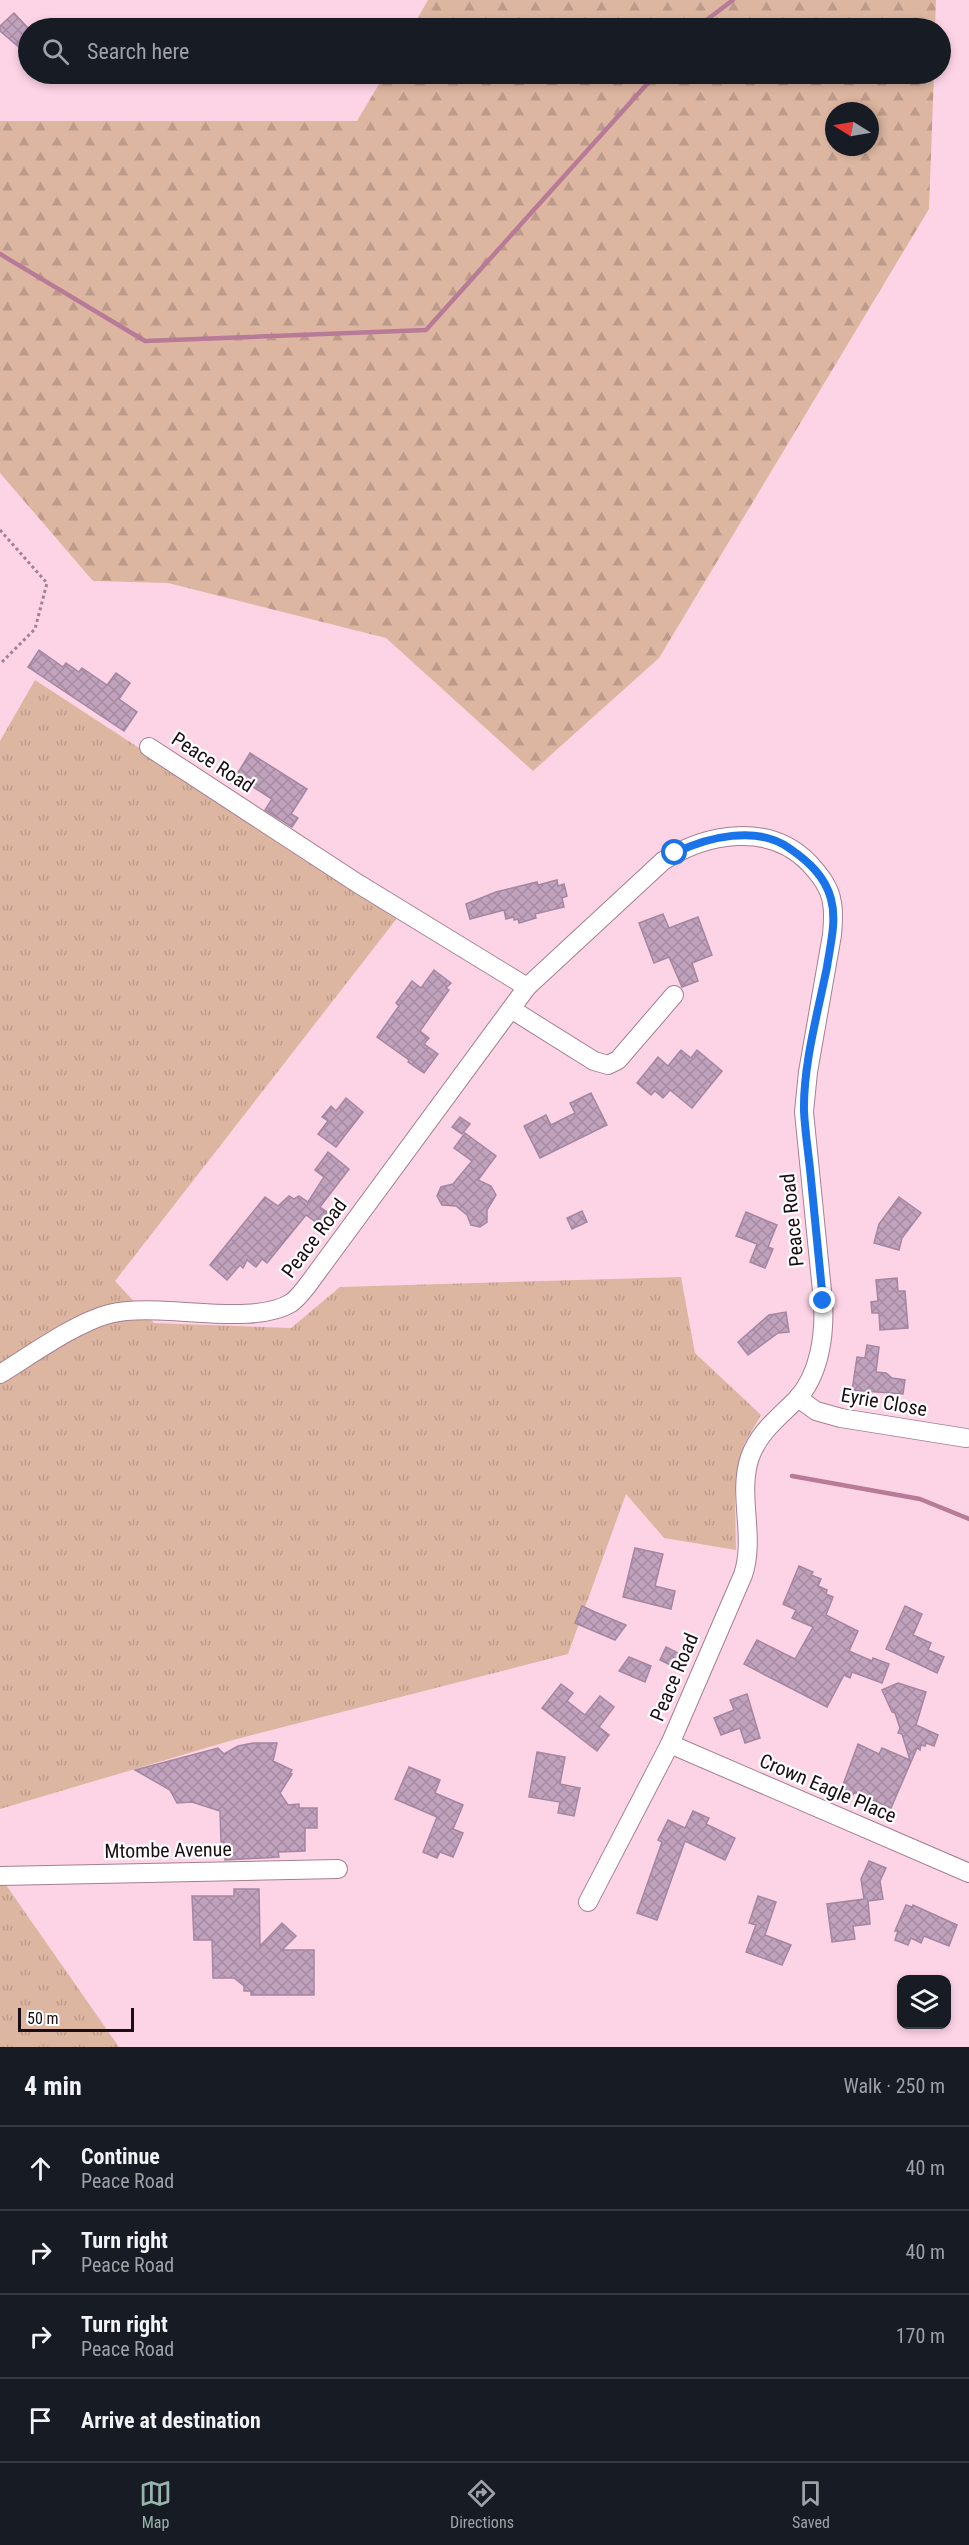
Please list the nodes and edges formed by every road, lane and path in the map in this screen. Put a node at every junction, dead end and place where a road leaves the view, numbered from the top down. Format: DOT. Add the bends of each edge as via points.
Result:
graph roads {
  1 [pos="0,530"];
  2 [pos="0,664"];
  3 [pos="149,747"];
  4 [pos="527,987"];
  5 [pos="674,995"];
  6 [pos="511,1009"];
  7 [pos="0,1374"];
  8 [pos="798,1398"];
  9 [pos="966,1438"];
  10 [pos="670,1744"];
  11 [pos="338,1869"];
  12 [pos="969,1873"];
  13 [pos="0,1876"];
  14 [pos="588,1902"];
  1 -- 2 [label="path" via="46,583 35,629"];
  3 -- 4 [label="street, Peace Road" via="357,883"];
  4 -- 6 [label="street, Peace Road"];
  4 -- 8 [label="street, Peace Road" via="663,861 705,841 746,836 772,840 804,858 820,876 832,901 832,935 804,1112 823,1326 815,1366"];
  5 -- 6 [label="street" via="618,1060 608,1065 594,1061"];
  6 -- 7 [label="street, Peace Road" via="307,1286 290,1303 264,1311 110,1314 74,1330"];
  8 -- 9 [label="street, Eyrie Close" via="816,1411 841,1418"];
  8 -- 10 [label="street, Peace Road" via="769,1425 750,1457 746,1486 748,1561"];
  10 -- 12 [label="street, Crown Eagle Place"];
  10 -- 14 [label="street, Peace Road"];
  11 -- 13 [label="street, Mtombe Avenue"];
}
